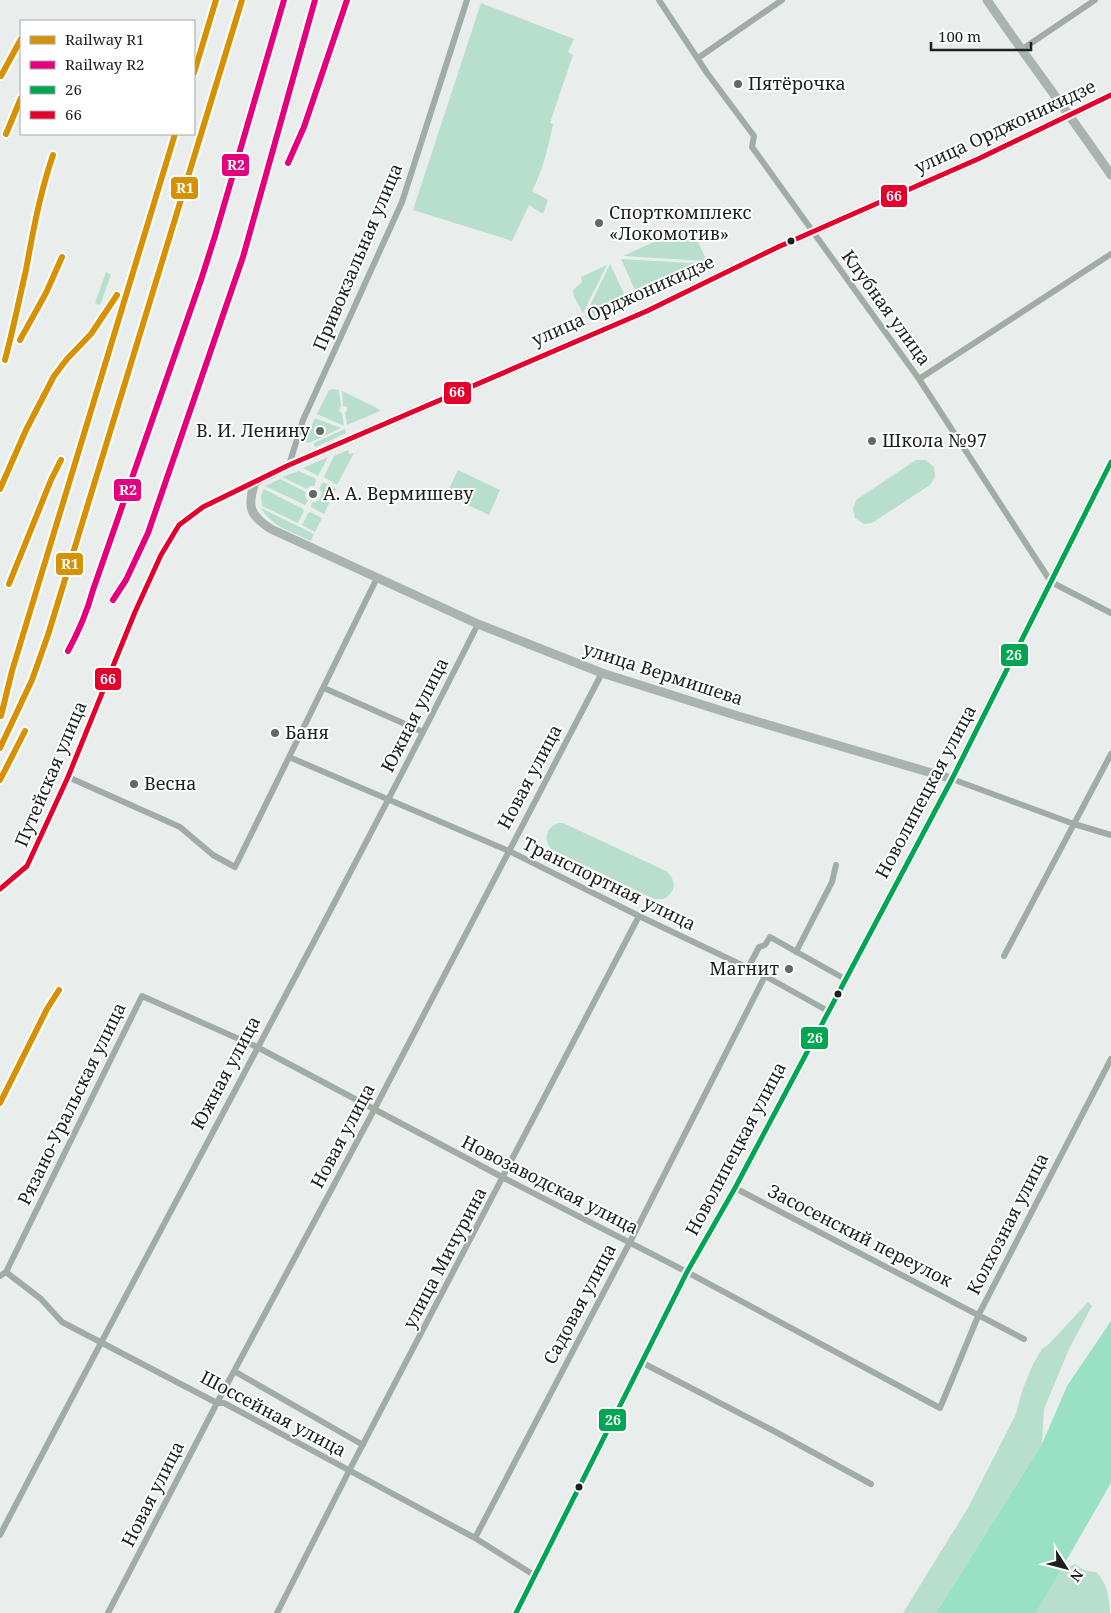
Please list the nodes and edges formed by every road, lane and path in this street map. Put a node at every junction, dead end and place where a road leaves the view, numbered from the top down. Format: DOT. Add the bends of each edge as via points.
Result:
graph roads {
  1 [pos="467,0"];
  2 [pos="659,0"];
  3 [pos="782,0"];
  4 [pos="987,0"];
  5 [pos="1095,0"];
  6 [pos="1022,50"];
  7 [pos="698,58"];
  8 [pos="1111,95"];
  9 [pos="1070,115"];
  10 [pos="1111,175"];
  11 [pos="814,232"];
  12 [pos="1111,254"];
  13 [pos="919,379"];
  14 [pos="1111,462"];
  15 [pos="289,466"];
  16 [pos="255,482"];
  17 [pos="377,578"];
  18 [pos="1051,582"];
  19 [pos="1111,613"];
  20 [pos="478,624"];
  21 [pos="602,673"];
  22 [pos="324,688"];
  23 [pos="423,732"];
  24 [pos="1111,754"];
  25 [pos="289,757"];
  26 [pos="68,776"];
  27 [pos="952,779"];
  28 [pos="389,800"];
  29 [pos="1074,824"];
  30 [pos="1111,835"];
  31 [pos="509,851"];
  32 [pos="836,865"];
  33 [pos="0,889"];
  34 [pos="639,916"];
  35 [pos="796,952"];
  36 [pos="1004,956"];
  37 [pos="748,968"];
  38 [pos="765,976"];
  39 [pos="845,979"];
  40 [pos="142,996"];
  41 [pos="828,1011"];
  42 [pos="257,1047"];
  43 [pos="1111,1059"];
  44 [pos="374,1110"];
  45 [pos="504,1178"];
  46 [pos="735,1188"];
  47 [pos="630,1242"];
  48 [pos="687,1272"];
  49 [pos="3,1274"];
  50 [pos="979,1314"];
  51 [pos="1024,1339"];
  52 [pos="101,1341"];
  53 [pos="641,1362"];
  54 [pos="234,1371"];
  55 [pos="217,1402"];
  56 [pos="940,1408"];
  57 [pos="363,1445"];
  58 [pos="349,1471"];
  59 [pos="872,1484"];
  60 [pos="0,1535"];
  61 [pos="475,1538"];
  62 [pos="534,1575"];
  63 [pos="108,1613"];
  64 [pos="277,1613"];
  65 [pos="516,1613"];
  1 -- 15 [label="street, Привокзальная улица" via="402,202 303,420"];
  2 -- 7 [label="street, Клубная улица"];
  3 -- 7 [label="street"];
  4 -- 6 [label="street"];
  5 -- 6 [label="street"];
  6 -- 9 [label="street"];
  7 -- 11 [label="street, Клубная улица" via="754,136 752,147"];
  8 -- 9 [label="street, улица Орджоникидзе"];
  9 -- 10 [label="street"];
  9 -- 11 [label="street, улица Орджоникидзе" via="978,160"];
  11 -- 13 [label="street, Клубная улица"];
  11 -- 15 [label="street, улица Орджоникидзе" via="647,311"];
  12 -- 13 [label="street"];
  13 -- 18 [label="street, Клубная улица"];
  14 -- 18 [label="street, Новолипецкая улица"];
  15 -- 16 [label="street, улица Орджоникидзе"];
  16 -- 17 [label="street, улица Вермишева" via="249,498 253,513 260,522"];
  16 -- 26 [label="street, Путейская улица" via="203,507 179,526 161,555 135,612"];
  17 -- 20 [label="street, улица Вермишева"];
  17 -- 22 [label="street"];
  18 -- 19 [label="street, Клубная улица"];
  18 -- 27 [label="street, Новолипецкая улица"];
  20 -- 21 [label="street, улица Вермишева"];
  20 -- 23 [label="street, Южная улица"];
  21 -- 27 [label="street, улица Вермишева"];
  21 -- 31 [label="street, Новая улица"];
  22 -- 23 [label="street"];
  22 -- 25 [label="street"];
  23 -- 28 [label="street, Южная улица"];
  24 -- 29 [label="street"];
  25 -- 26 [label="street" via="236,867 213,855 180,827"];
  25 -- 28 [label="street, Транспортная улица"];
  26 -- 33 [label="street, Путейская улица" via="27,866"];
  27 -- 29 [label="street, улица Вермишева"];
  27 -- 39 [label="street, Новолипецкая улица"];
  28 -- 31 [label="street, Транспортная улица"];
  28 -- 42 [label="street, Южная улица"];
  29 -- 30 [label="street, улица Вермишева"];
  29 -- 36 [label="street"];
  31 -- 34 [label="street, Транспортная улица"];
  31 -- 44 [label="street, Новая улица"];
  32 -- 35 [label="street" via="832,882"];
  34 -- 37 [label="street, Транспортная улица"];
  34 -- 45 [label="street, улица Мичурина"];
  35 -- 37 [label="street" via="770,938 765,945 758,947"];
  35 -- 39 [label="street"];
  37 -- 38 [label="street, Транспортная улица"];
  38 -- 41 [label="street, Транспортная улица"];
  38 -- 47 [label="street, Садовая улица"];
  39 -- 41 [label="street, Новолипецкая улица"];
  40 -- 42 [label="street, Новозаводская улица"];
  40 -- 49 [label="street, Рязано-Уральская улица"];
  41 -- 46 [label="street, Новолипецкая улица"];
  42 -- 44 [label="street, Новозаводская улица"];
  42 -- 52 [label="street, Южная улица"];
  43 -- 50 [label="street, Колхозная улица"];
  44 -- 45 [label="street, Новозаводская улица"];
  44 -- 54 [label="street, Новая улица"];
  45 -- 47 [label="street, Новозаводская улица"];
  45 -- 57 [label="street, улица Мичурина"];
  46 -- 48 [label="street, Новолипецкая улица"];
  46 -- 50 [label="street, Засосенский переулок"];
  47 -- 48 [label="street, Новозаводская улица"];
  47 -- 61 [label="street, Садовая улица"];
  48 -- 53 [label="street, Новолипецкая улица"];
  48 -- 56 [label="street, Новозаводская улица"];
  49 -- 52 [label="street, Шоссейная улица" via="41,1299 62,1322"];
  50 -- 51 [label="street, Засосенский переулок"];
  50 -- 56 [label="street, Колхозная улица"];
  52 -- 55 [label="street, Шоссейная улица"];
  52 -- 60 [label="street, Южная улица"];
  53 -- 59 [label="street"];
  53 -- 62 [label="street, Новолипецкая улица"];
  54 -- 55 [label="street, Новая улица"];
  54 -- 57 [label="street"];
  55 -- 58 [label="street, Шоссейная улица"];
  55 -- 63 [label="street, Новая улица"];
  57 -- 58 [label="street, улица Мичурина"];
  58 -- 61 [label="street, Шоссейная улица"];
  58 -- 64 [label="street, улица Мичурина"];
  61 -- 62 [label="street, Шоссейная улица"];
  62 -- 65 [label="street, Новолипецкая улица"];
}
